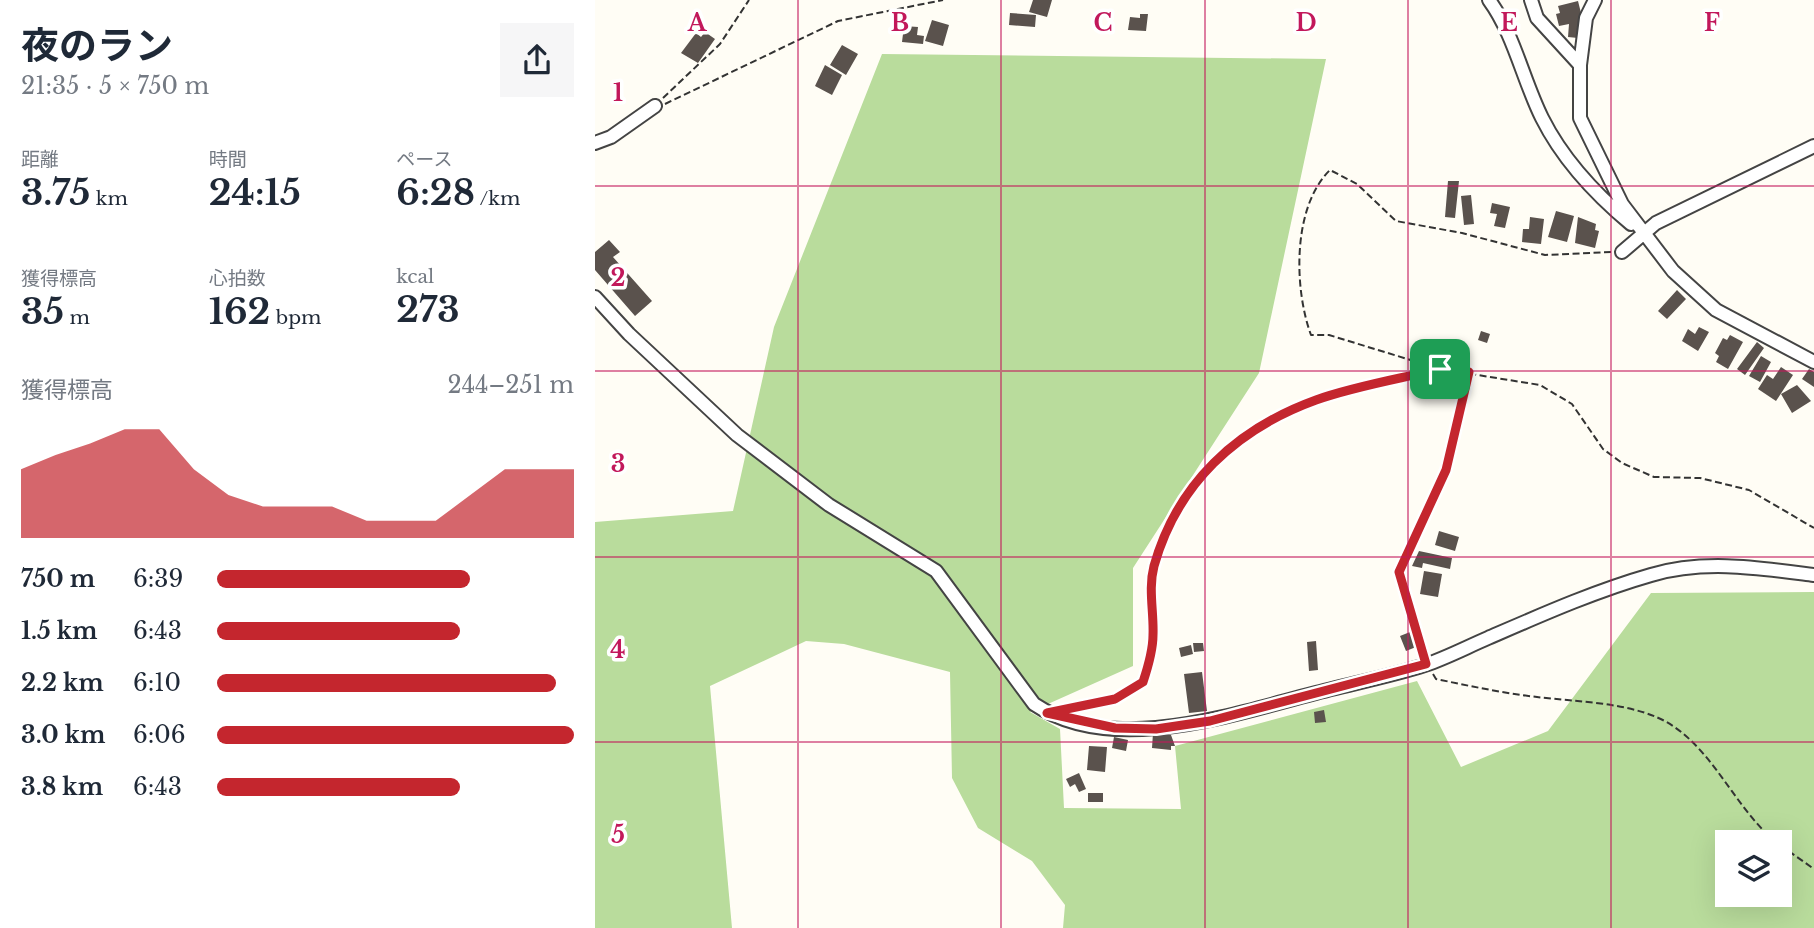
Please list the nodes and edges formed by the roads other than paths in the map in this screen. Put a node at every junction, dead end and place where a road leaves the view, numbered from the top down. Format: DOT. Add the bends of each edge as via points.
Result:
graph roads {
  1 [pos="1489,0"];
  2 [pos="1531,0"];
  3 [pos="1595,0"];
  4 [pos="1580,65"];
  5 [pos="655,106"];
  6 [pos="595,143"];
  7 [pos="1814,146"];
  8 [pos="1643,234"];
  9 [pos="1622,252"];
  10 [pos="595,297"];
  11 [pos="1814,362"];
  12 [pos="1814,575"];
  1 -- 8 [label="street" via="1543,119 1569,160 1600,198"];
  2 -- 4 [label="street" via="1537,18"];
  3 -- 4 [label="street" via="1586,18"];
  4 -- 8 [label="street" via="1580,118 1622,204"];
  5 -- 6 [label="street"];
  7 -- 8 [label="street" via="1656,223"];
  8 -- 9 [label="street"];
  8 -- 11 [label="street" via="1673,271 1716,310"];
  10 -- 12 [label="street" via="737,435 829,505 936,571 1015,682 1047,713 1115,728 1156,729 1210,721 1426,664 1653,574 1701,566"];
}
